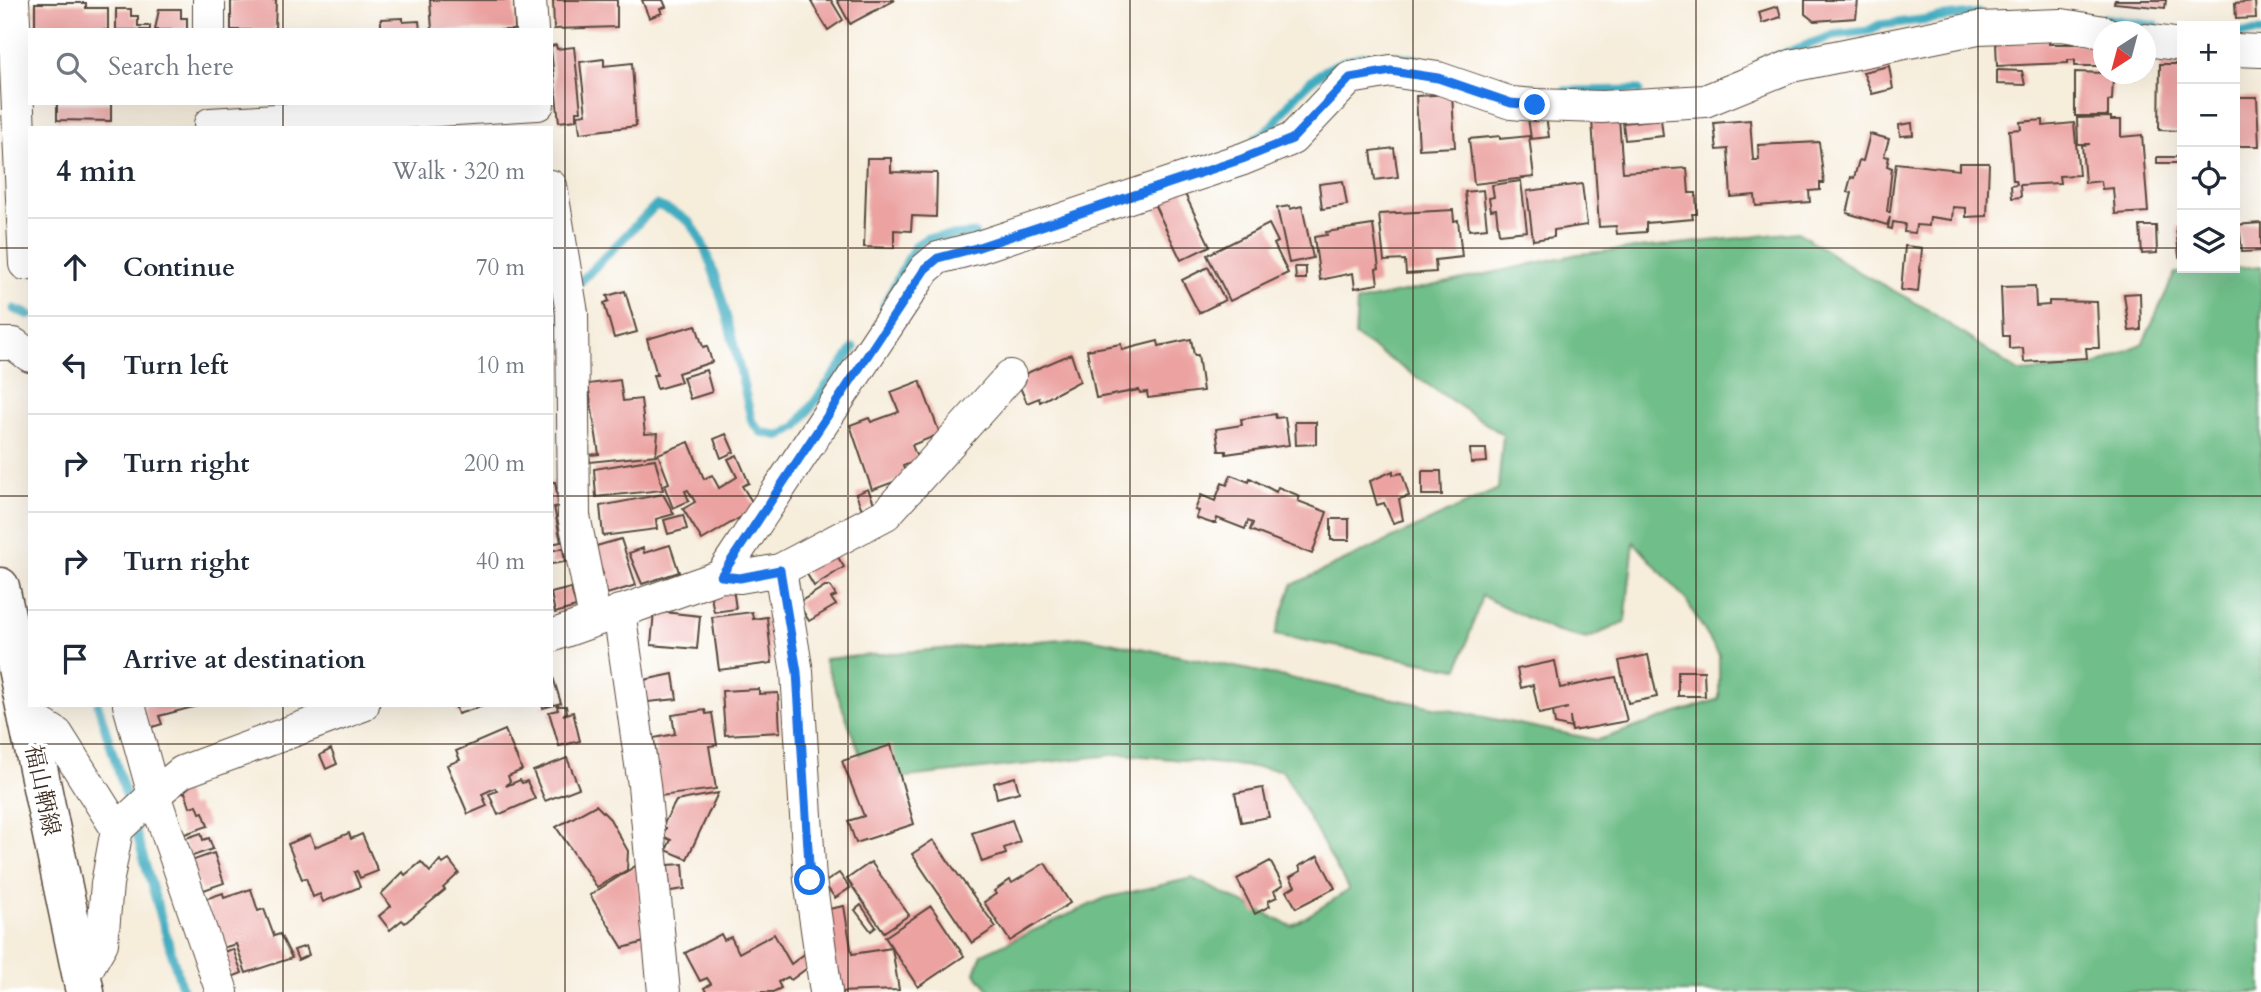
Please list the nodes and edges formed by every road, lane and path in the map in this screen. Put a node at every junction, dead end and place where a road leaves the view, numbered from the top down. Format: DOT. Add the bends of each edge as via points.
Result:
graph roads {
  1 [pos="13,0"];
  2 [pos="209,0"];
  3 [pos="530,0"];
  4 [pos="209,28"];
  5 [pos="532,28"];
  6 [pos="2093,31"];
  7 [pos="2156,41"];
  8 [pos="2177,44"];
  9 [pos="2240,50"];
  10 [pos="2261,51"];
  11 [pos="494,105"];
  12 [pos="538,105"];
  13 [pos="210,118"];
  14 [pos="542,126"];
  15 [pos="553,204"];
  16 [pos="18,265"];
  17 [pos="563,293"];
  18 [pos="0,344"];
  19 [pos="28,354"];
  20 [pos="1010,376"];
  21 [pos="780,570"];
  22 [pos="721,576"];
  23 [pos="0,587"];
  24 [pos="607,615"];
  25 [pos="553,635"];
  26 [pos="129,707"];
  27 [pos="358,707"];
  28 [pos="27,715"];
  29 [pos="136,812"];
  30 [pos="84,984"];
  31 [pos="222,992"];
  32 [pos="664,992"];
  33 [pos="826,992"];
  1 -- 16 [label="street"];
  2 -- 4 [label="street"];
  3 -- 5 [label="street"];
  6 -- 22 [label="street" via="2062,25 1978,28 1791,66 1705,101 1602,107 1535,105 1511,103 1438,78 1391,71 1350,78 1292,139 938,258 925,269"];
  7 -- 8 [label="street"];
  9 -- 10 [label="street"];
  11 -- 13 [label="street"];
  12 -- 14 [label="street"];
  15 -- 17 [label="street"];
  17 -- 24 [label="street" via="574,516"];
  18 -- 19 [label="street" via="15,344"];
  20 -- 21 [label="street" via="886,514"];
  21 -- 22 [label="street" via="740,578"];
  21 -- 33 [label="street" via="797,672 810,880"];
  22 -- 24 [label="street"];
  23 -- 28 [label="main road, 福山鞆線"];
  24 -- 25 [label="street"];
  24 -- 32 [label="street" via="644,785"];
  26 -- 29 [label="street"];
  27 -- 29 [label="street" via="182,772"];
  28 -- 29 [label="street" via="57,734"];
  28 -- 30 [label="main road, 福山鞆線"];
  29 -- 30 [label="street" via="107,884 102,943"];
  29 -- 31 [label="street"];
}
